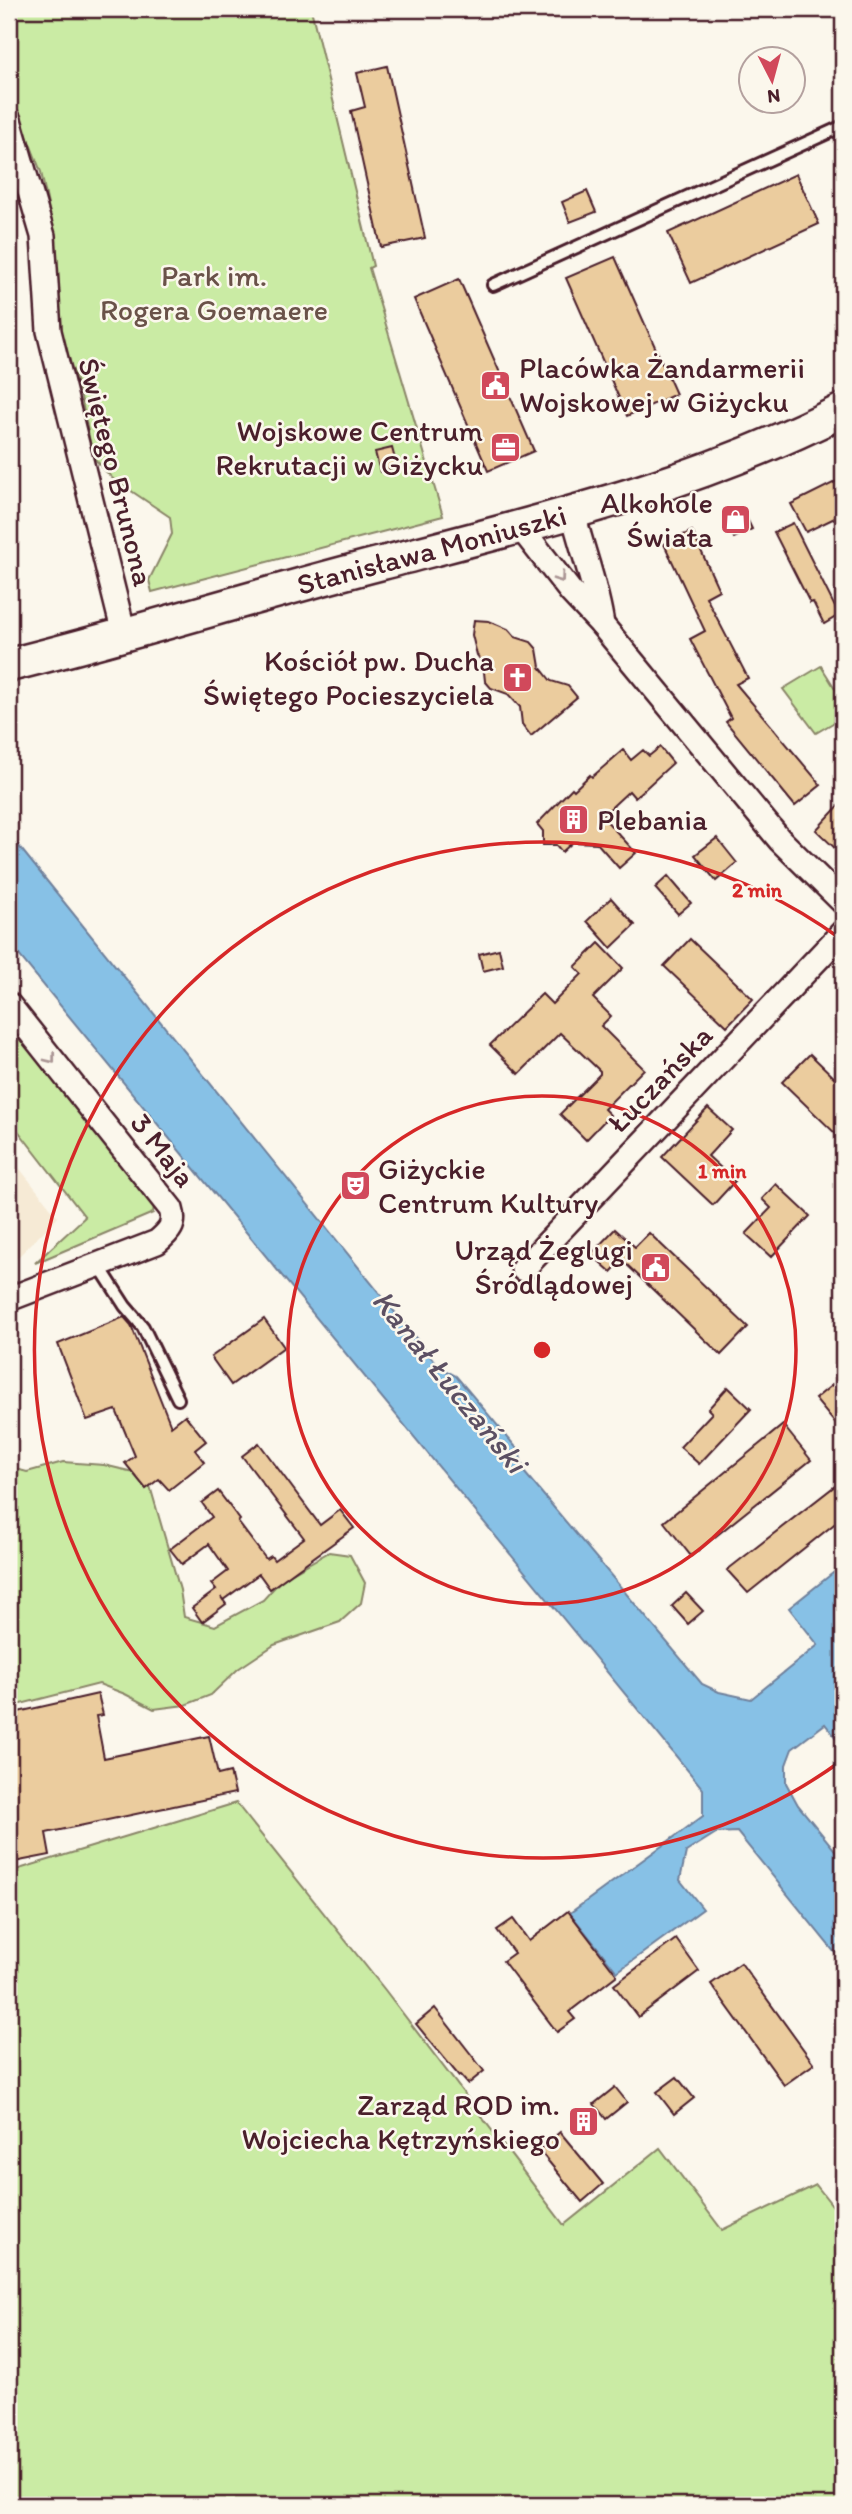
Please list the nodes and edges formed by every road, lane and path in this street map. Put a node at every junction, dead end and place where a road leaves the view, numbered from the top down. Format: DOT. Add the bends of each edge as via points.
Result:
graph roads {
  1 [pos="9,120"];
  2 [pos="843,126"];
  3 [pos="493,285"];
  4 [pos="843,410"];
  5 [pos="573,513"];
  6 [pos="521,528"];
  7 [pos="602,625"];
  8 [pos="124,634"];
  9 [pos="9,665"];
  10 [pos="843,902"];
  11 [pos="843,932"];
  12 [pos="9,1005"];
  13 [pos="98,1265"];
  14 [pos="523,1269"];
  15 [pos="9,1299"];
  16 [pos="178,1399"];
  1 -- 8 [label="street, Świętego Brunona" via="43,236 49,331"];
  2 -- 3 [label="lane"];
  4 -- 5 [label="street, Stanisława Moniuszki" via="714,468"];
  5 -- 6 [label="street, Stanisława Moniuszki"];
  5 -- 7 [label="street"];
  6 -- 7 [label="street, one-way"];
  6 -- 8 [label="street, Stanisława Moniuszki"];
  7 -- 10 [label="street" via="780,840"];
  8 -- 9 [label="street, Stanisława Moniuszki"];
  11 -- 14 [label="street, Łuczańska"];
  12 -- 13 [label="street, 3 Maja, one-way" via="171,1209 174,1218 169,1233"];
  13 -- 15 [label="street, 3 Maja"];
  13 -- 16 [label="lane" via="143,1327"];
}
